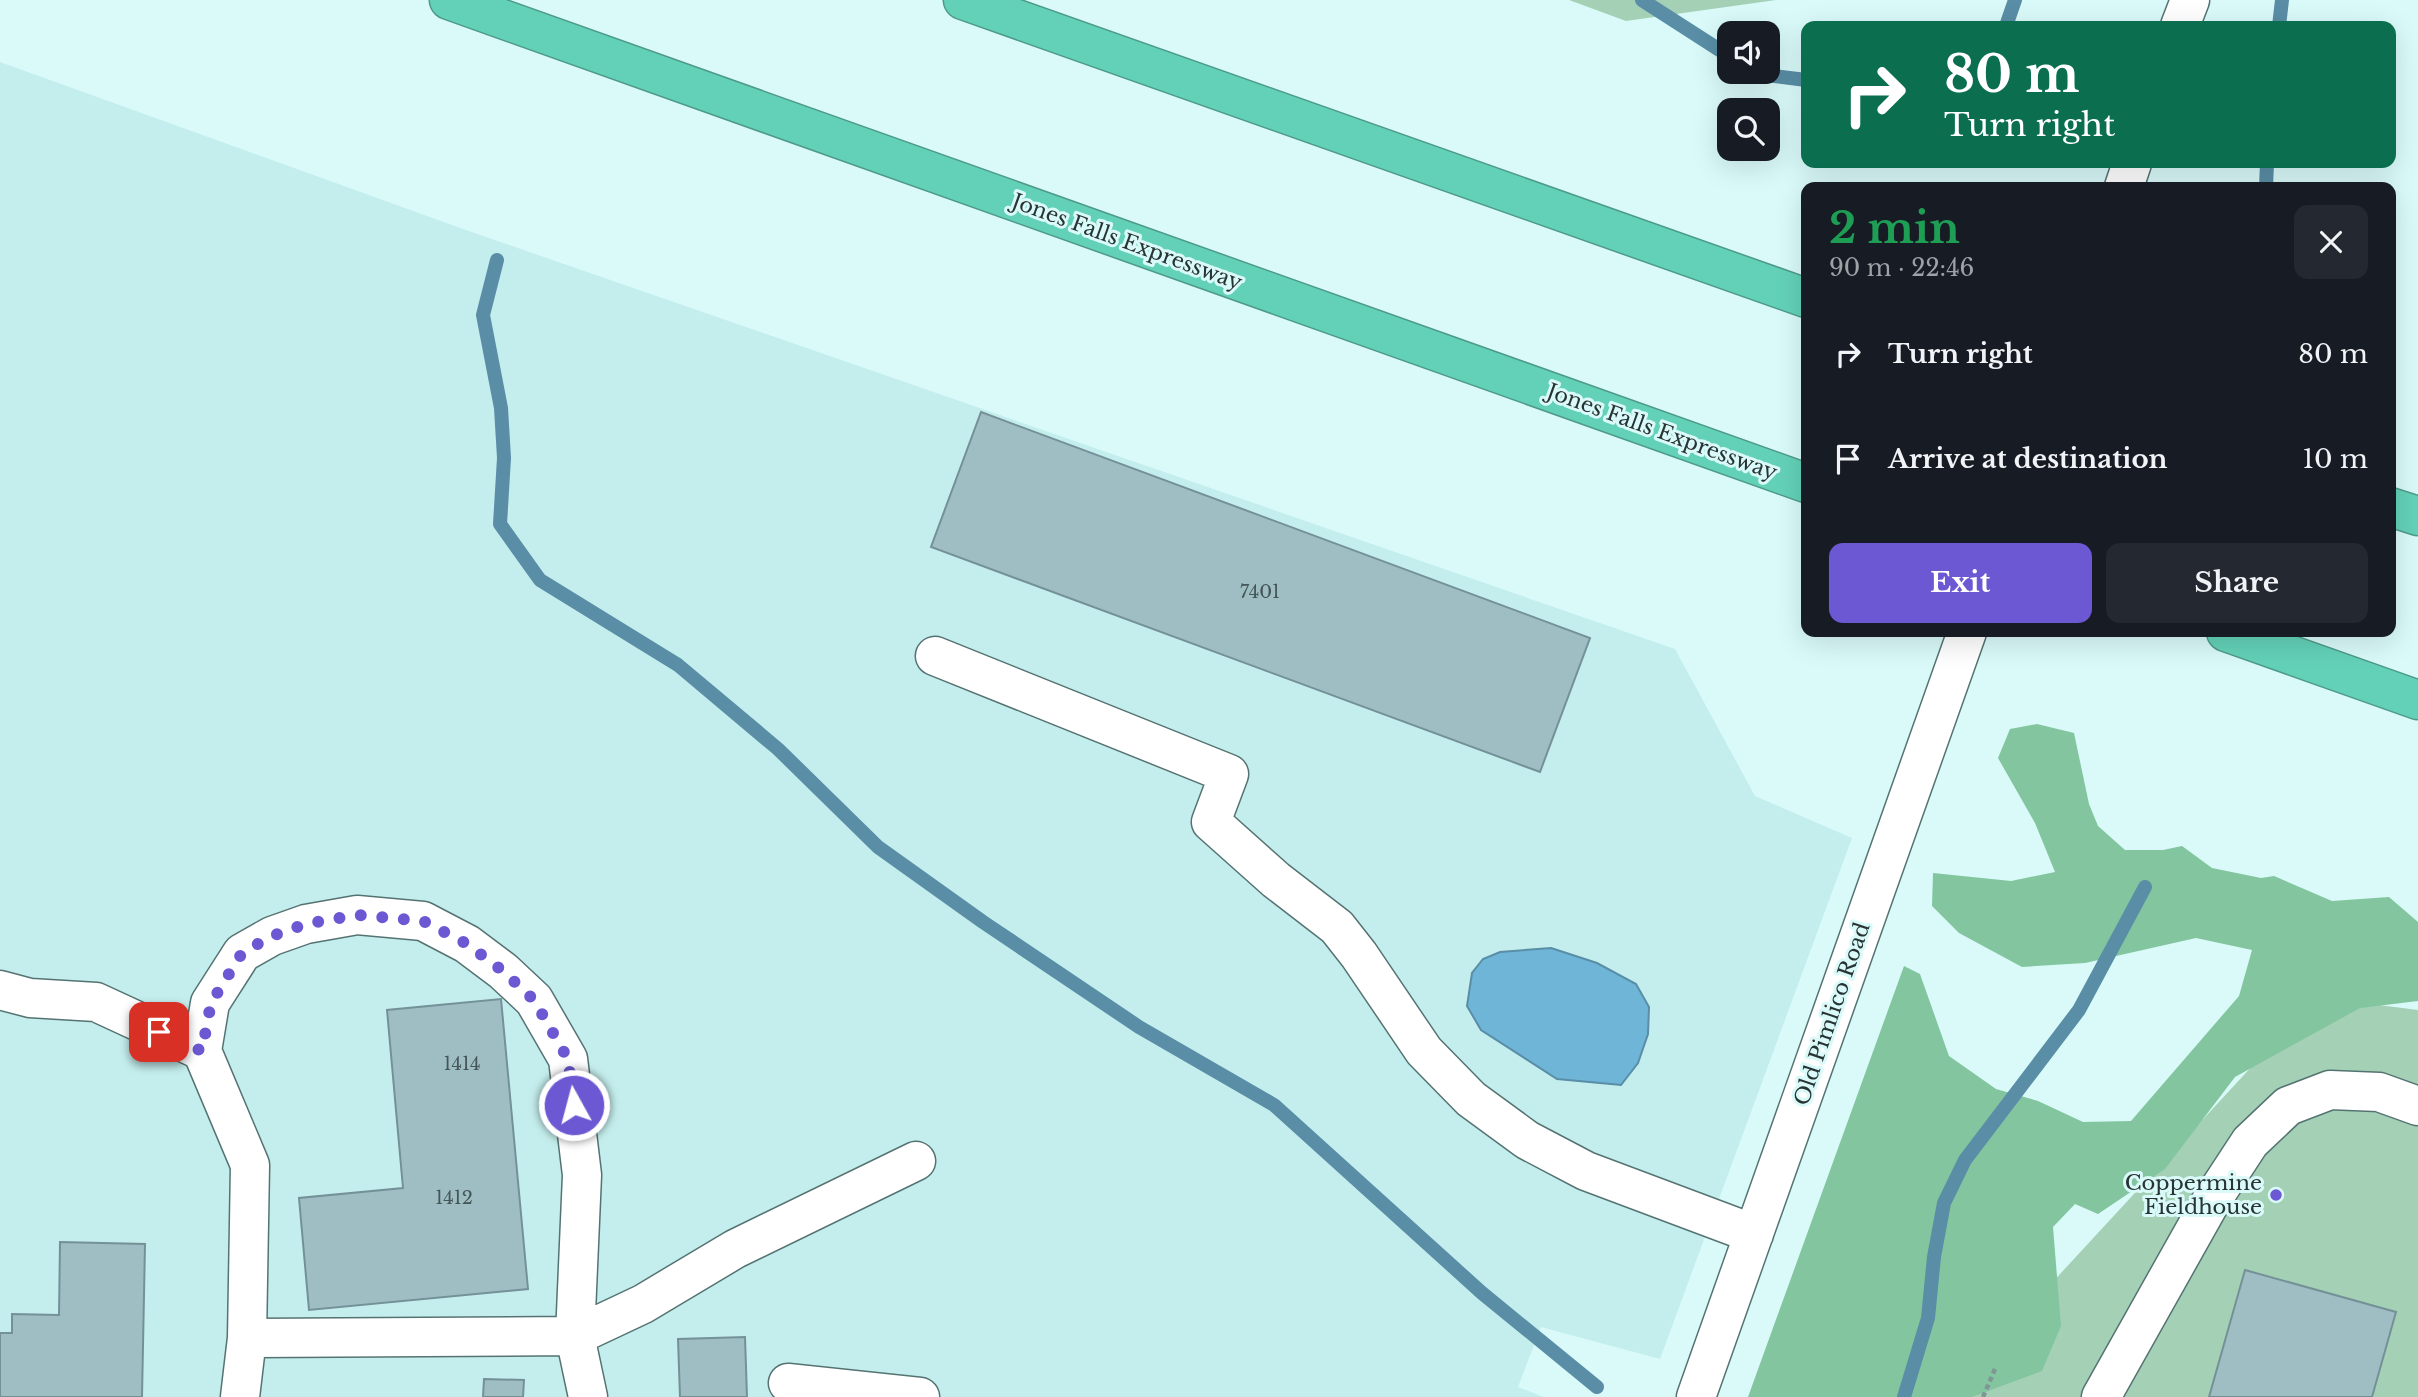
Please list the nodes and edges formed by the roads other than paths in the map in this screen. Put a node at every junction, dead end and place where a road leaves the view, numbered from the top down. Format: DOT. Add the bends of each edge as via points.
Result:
graph roads {
  1 [pos="449,0"];
  2 [pos="963,0"];
  3 [pos="2190,0"];
  4 [pos="2182,21"];
  5 [pos="1801,297"];
  6 [pos="1801,481"];
  7 [pos="2396,509"];
  8 [pos="2418,516"];
  9 [pos="1965,637"];
  10 [pos="2240,637"];
  11 [pos="934,656"];
  12 [pos="2418,700"];
  13 [pos="0,990"];
  14 [pos="202,1051"];
  15 [pos="2418,1106"];
  16 [pos="916,1161"];
  17 [pos="1755,1234"];
  18 [pos="575,1336"];
  19 [pos="247,1338"];
  20 [pos="788,1383"];
  21 [pos="240,1397"];
  22 [pos="588,1397"];
  23 [pos="920,1397"];
  24 [pos="1696,1397"];
  25 [pos="2101,1397"];
  1 -- 6 [label="highway, Jones Falls Expressway"];
  2 -- 5 [label="highway"];
  3 -- 4 [label="street"];
  7 -- 8 [label="highway"];
  9 -- 17 [label="street, Old Pimlico Road"];
  10 -- 12 [label="highway"];
  11 -- 17 [label="street" via="1229,774 1210,822 1337,927 1424,1051 1471,1099 1527,1140 1586,1171"];
  13 -- 14 [label="street" via="30,998 96,1002"];
  14 -- 18 [label="street" via="211,1003 242,953 306,924 357,915 423,921 467,944 503,971 534,1000 568,1059 582,1175"];
  14 -- 19 [label="street" via="250,1165"];
  15 -- 25 [label="street" via="2379,1092 2330,1090 2288,1107 2250,1142 2210,1203"];
  16 -- 18 [label="street" via="735,1249 643,1304"];
  17 -- 24 [label="street, Old Pimlico Road"];
  18 -- 19 [label="street"];
  18 -- 22 [label="street"];
  19 -- 21 [label="street"];
  20 -- 23 [label="street"];
}
